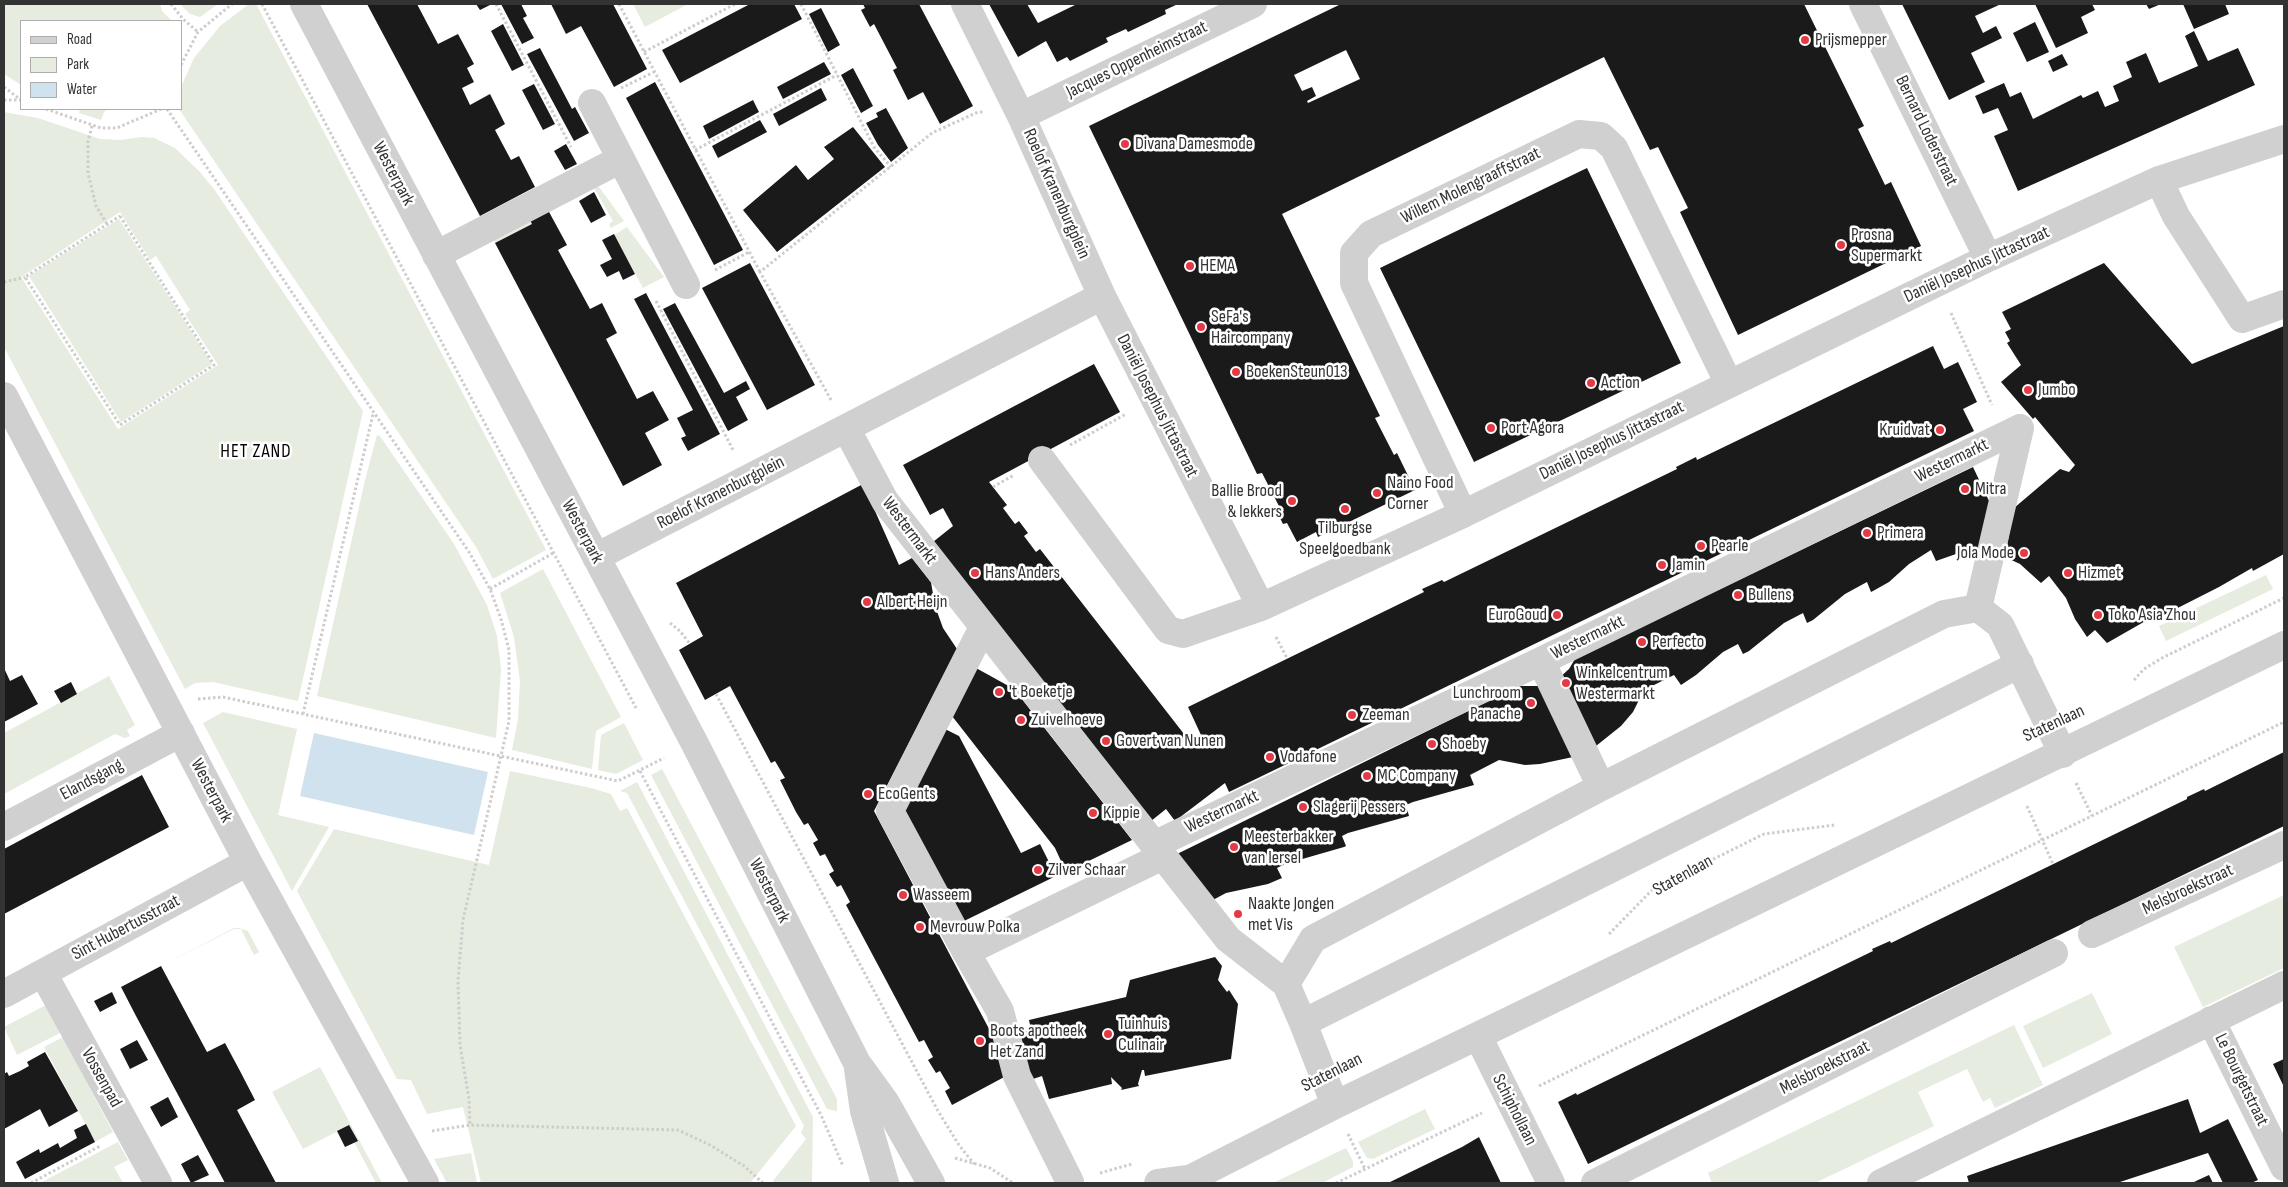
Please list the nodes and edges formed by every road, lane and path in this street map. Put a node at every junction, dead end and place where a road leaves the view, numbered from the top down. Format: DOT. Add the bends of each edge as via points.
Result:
graph roads {
  1 [pos="171,4"];
  2 [pos="232,4"];
  3 [pos="262,4"];
  4 [pos="304,4"];
  5 [pos="496,4"];
  6 [pos="619,4"];
  7 [pos="735,4"];
  8 [pos="801,4"];
  9 [pos="966,4"];
  10 [pos="1253,4"];
  11 [pos="1863,4"];
  12 [pos="198,32"];
  13 [pos="644,52"];
  14 [pos="182,63"];
  15 [pos="837,75"];
  16 [pos="4,87"];
  17 [pos="20,99"];
  18 [pos="4,100"];
  19 [pos="20,100"];
  20 [pos="592,103"];
  21 [pos="49,110"];
  22 [pos="159,110"];
  23 [pos="168,110"];
  24 [pos="1021,116"];
  25 [pos="92,126"];
  26 [pos="2284,138"];
  27 [pos="696,150"];
  28 [pos="621,159"];
  29 [pos="891,167"];
  30 [pos="587,176"];
  31 [pos="2159,180"];
  32 [pos="107,224"];
  33 [pos="750,252"];
  34 [pos="436,255"];
  35 [pos="1988,258"];
  36 [pos="760,272"];
  37 [pos="25,277"];
  38 [pos="4,282"];
  39 [pos="1938,282"];
  40 [pos="686,285"];
  41 [pos="1102,296"];
  42 [pos="2284,304"];
  43 [pos="1729,384"];
  44 [pos="4,396"];
  45 [pos="373,414"];
  46 [pos="846,428"];
  47 [pos="2013,432"];
  48 [pos="1042,460"];
  49 [pos="748,479"];
  50 [pos="1463,514"];
  51 [pos="590,547"];
  52 [pos="554,553"];
  53 [pos="490,589"];
  54 [pos="2284,598"];
  55 [pos="1261,607"];
  56 [pos="1978,608"];
  57 [pos="983,626"];
  58 [pos="2284,645"];
  59 [pos="1541,660"];
  60 [pos="2020,664"];
  61 [pos="2133,682"];
  62 [pos="716,694"];
  63 [pos="303,714"];
  64 [pos="640,714"];
  65 [pos="2284,722"];
  66 [pos="176,723"];
  67 [pos="694,742"];
  68 [pos="658,750"];
  69 [pos="2063,754"];
  70 [pos="501,756"];
  71 [pos="663,758"];
  72 [pos="668,767"];
  73 [pos="640,771"];
  74 [pos="1601,787"];
  75 [pos="1838,824"];
  76 [pos="4,827"];
  77 [pos="2043,841"];
  78 [pos="2284,845"];
  79 [pos="1159,850"];
  80 [pos="248,862"];
  81 [pos="2053,864"];
  82 [pos="2092,934"];
  83 [pos="1607,937"];
  84 [pos="966,952"];
  85 [pos="2054,954"];
  86 [pos="43,973"];
  87 [pos="1286,984"];
  88 [pos="2284,985"];
  89 [pos="4,994"];
  90 [pos="2211,1020"];
  91 [pos="1303,1023"];
  92 [pos="1478,1036"];
  93 [pos="857,1063"];
  94 [pos="1509,1100"];
  95 [pos="1335,1105"];
  96 [pos="470,1125"];
  97 [pos="129,1131"];
  98 [pos="400,1136"];
  99 [pos="1137,1162"];
  100 [pos="974,1164"];
  101 [pos="2284,1167"];
  102 [pos="1365,1169"];
  103 [pos="847,1175"];
  104 [pos="1185,1181"];
  105 [pos="1070,1182"];
  106 [pos="31,1183"];
  107 [pos="158,1183"];
  108 [pos="425,1183"];
  109 [pos="763,1183"];
  110 [pos="885,1183"];
  111 [pos="931,1183"];
  112 [pos="1158,1183"];
  113 [pos="1336,1183"];
  114 [pos="1551,1183"];
  115 [pos="1596,1183"];
  116 [pos="1881,1183"];
  1 -- 12 [label="path"];
  2 -- 12 [label="path"];
  3 -- 52 [label="path"];
  4 -- 34 [label="street, Westerpark"];
  5 -- 30 [label="path"];
  6 -- 13 [label="path"];
  7 -- 13 [label="path"];
  8 -- 15 [label="path"];
  9 -- 24 [label="street"];
  10 -- 24 [label="street, Jacques Oppenheimstraat"];
  11 -- 35 [label="street, Bernard Loderstraat"];
  12 -- 14 [label="path"];
  13 -- 27 [label="path"];
  15 -- 27 [label="path"];
  15 -- 29 [label="path" via="874,147"];
  16 -- 17 [label="path"];
  18 -- 19 [label="path"];
  20 -- 28 [label="street"];
  21 -- 25 [label="path"];
  22 -- 25 [label="path" via="116,128"];
  23 -- 45 [label="path"];
  24 -- 29 [label="path, Roelof Kranenburgplein" via="978,112 932,133"];
  24 -- 41 [label="street, Roelof Kranenburgplein"];
  25 -- 32 [label="path" via="88,141 88,173 96,206"];
  26 -- 31 [label="street, Daniël Josephus Jittastraat"];
  27 -- 33 [label="path"];
  28 -- 30 [label="street"];
  28 -- 40 [label="street"];
  29 -- 36 [label="path, Roelof Kranenburgplein"];
  30 -- 34 [label="street"];
  31 -- 35 [label="street, Daniël Josephus Jittastraat"];
  31 -- 42 [label="street" via="2176,216 2242,319"];
  32 -- 37 [label="path"];
  32 -- 37 [label="path" via="120,216 214,365 120,425"];
  33 -- 36 [label="path"];
  33 -- 40 [label="path"];
  34 -- 51 [label="street, Westerpark"];
  35 -- 39 [label="street, Daniël Josephus Jittastraat"];
  36 -- 46 [label="path"];
  37 -- 38 [label="path"];
  39 -- 43 [label="street, Daniël Josephus Jittastraat"];
  39 -- 47 [label="path"];
  40 -- 49 [label="path" via="655,302"];
  41 -- 46 [label="street, Roelof Kranenburgplein"];
  41 -- 55 [label="street, Daniël Josephus Jittastraat"];
  43 -- 50 [label="street, Daniël Josephus Jittastraat"];
  43 -- 50 [label="street, Willem Molengraaffstraat" via="1614,148 1601,136 1579,134 1371,234 1354,252 1354,283"];
  44 -- 66 [label="street, Westerpark"];
  45 -- 53 [label="path" via="469,552"];
  45 -- 63 [label="path"];
  46 -- 49 [label="street, Roelof Kranenburgplein"];
  46 -- 57 [label="street, Westermarkt" via="886,501"];
  47 -- 56 [label="street"];
  47 -- 59 [label="street, Westermarkt"];
  48 -- 55 [label="street" via="1168,630 1183,634"];
  49 -- 51 [label="street, Roelof Kranenburgplein"];
  50 -- 55 [label="street, Daniël Josephus Jittastraat"];
  51 -- 52 [label="path"];
  51 -- 67 [label="street, Westerpark"];
  52 -- 53 [label="path"];
  52 -- 64 [label="path"];
  53 -- 70 [label="path" via="509,650 508,721"];
  54 -- 61 [label="path" via="2162,658 2144,669"];
  56 -- 60 [label="street" via="2000,625"];
  56 -- 74 [label="street" via="1944,614"];
  57 -- 79 [label="street, Westermarkt"];
  57 -- 84 [label="street" via="890,811"];
  58 -- 69 [label="street, Statenlaan"];
  59 -- 74 [label="street"];
  59 -- 79 [label="street, Westermarkt"];
  60 -- 69 [label="street"];
  60 -- 91 [label="street"];
  62 -- 100 [label="path" via="938,1111"];
  63 -- 66 [label="path" via="223,698 204,698 189,702"];
  63 -- 70 [label="path"];
  65 -- 77 [label="path"];
  66 -- 76 [label="street, Elandsgang"];
  66 -- 80 [label="street, Westerpark"];
  67 -- 71 [label="path"];
  67 -- 93 [label="street, Westerpark"];
  68 -- 71 [label="path"];
  69 -- 92 [label="street, Statenlaan"];
  70 -- 73 [label="path" via="618,781"];
  70 -- 96 [label="path" via="463,920 458,981 460,1045"];
  71 -- 72 [label="path"];
  71 -- 73 [label="path"];
  73 -- 103 [label="path" via="821,1115"];
  74 -- 87 [label="street" via="1313,939"];
  75 -- 83 [label="path, Statenlaan" via="1764,834 1653,889"];
  77 -- 81 [label="path"];
  77 -- 94 [label="path"];
  78 -- 82 [label="street, Melsbroekstraat"];
  79 -- 84 [label="street, Westermarkt"];
  79 -- 87 [label="street, Westermarkt" via="1228,939"];
  80 -- 86 [label="street, Sint Hubertusstraat"];
  80 -- 98 [label="street, Westerpark"];
  84 -- 105 [label="street" via="1000,1011 1018,1076"];
  85 -- 115 [label="street, Melsbroekstraat"];
  86 -- 89 [label="street, Sint Hubertusstraat"];
  86 -- 97 [label="street, Vossenpad"];
  87 -- 91 [label="street, Westermarkt"];
  88 -- 90 [label="street"];
  90 -- 101 [label="street, Le Bourgetstraat"];
  90 -- 116 [label="street"];
  91 -- 95 [label="street, Westermarkt"];
  92 -- 94 [label="street, Schiphollaan"];
  92 -- 95 [label="street, Statenlaan"];
  93 -- 110 [label="street, Westerpark" via="864,1111"];
  93 -- 111 [label="street, Westerpark" via="886,1103"];
  94 -- 102 [label="path"];
  94 -- 114 [label="street, Schiphollaan"];
  95 -- 102 [label="path"];
  95 -- 104 [label="street, Statenlaan"];
  96 -- 98 [label="path"];
  96 -- 109 [label="path" via="678,1130 744,1166"];
  97 -- 106 [label="path"];
  97 -- 107 [label="street, Vossenpad"];
  98 -- 108 [label="street, Westerpark"];
  99 -- 105 [label="path"];
  102 -- 113 [label="path"];
  104 -- 112 [label="street, Statenlaan"];
}
